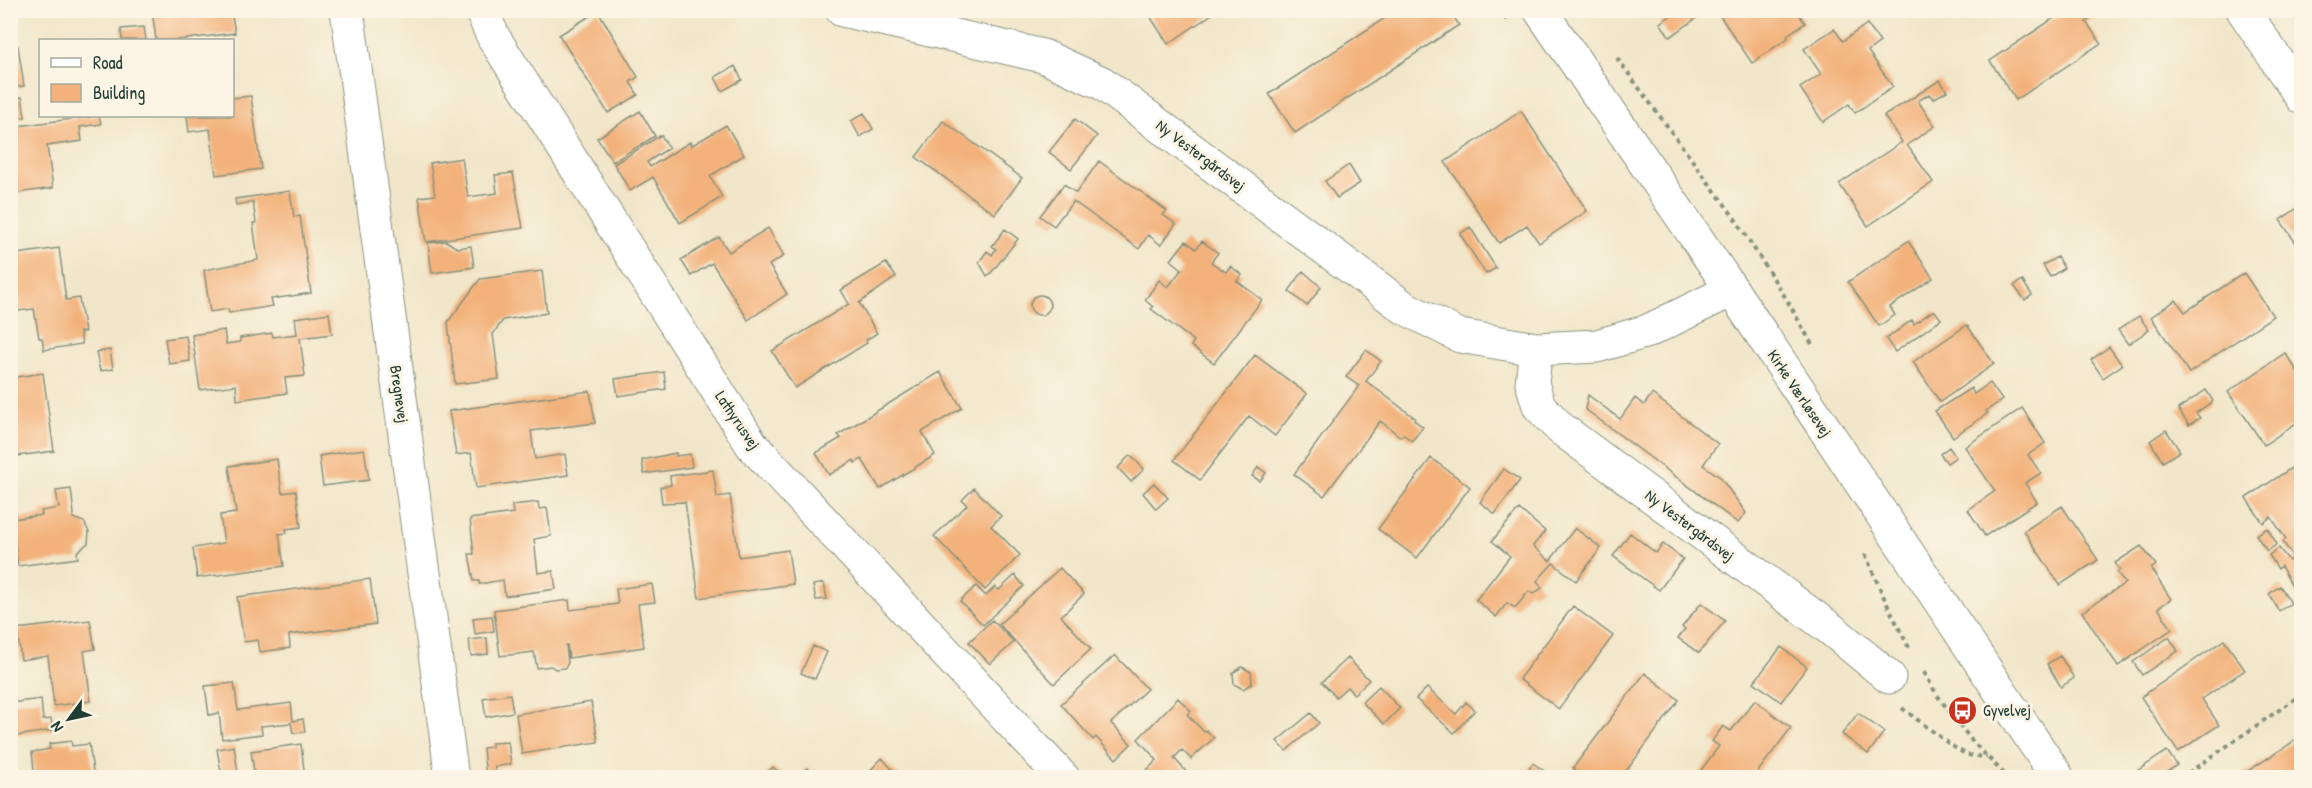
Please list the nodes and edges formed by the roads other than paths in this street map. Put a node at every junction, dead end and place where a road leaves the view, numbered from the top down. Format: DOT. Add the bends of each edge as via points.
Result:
graph roads {
  1 [pos="347,10"];
  2 [pos="481,10"];
  3 [pos="842,10"];
  4 [pos="1540,10"];
  5 [pos="2242,10"];
  6 [pos="2301,98"];
  7 [pos="1732,290"];
  8 [pos="1536,349"];
  9 [pos="1889,676"];
  10 [pos="452,777"];
  11 [pos="1063,777"];
  12 [pos="2058,777"];
  1 -- 10 [label="street, Bregnevej"];
  2 -- 11 [label="street, Lathyrusvej" via="752,445"];
  3 -- 8 [label="street, Ny Vestergårdsvej" via="1043,56 1102,83 1406,308 1460,336"];
  4 -- 7 [label="street, Kirke Værløsevej"];
  5 -- 6 [label="street"];
  7 -- 8 [label="street, Ny Vestergårdsvej" via="1648,331 1597,346"];
  7 -- 12 [label="street, Kirke Værløsevej"];
  8 -- 9 [label="street, Ny Vestergårdsvej" via="1532,383 1539,406 1560,428"];
}
